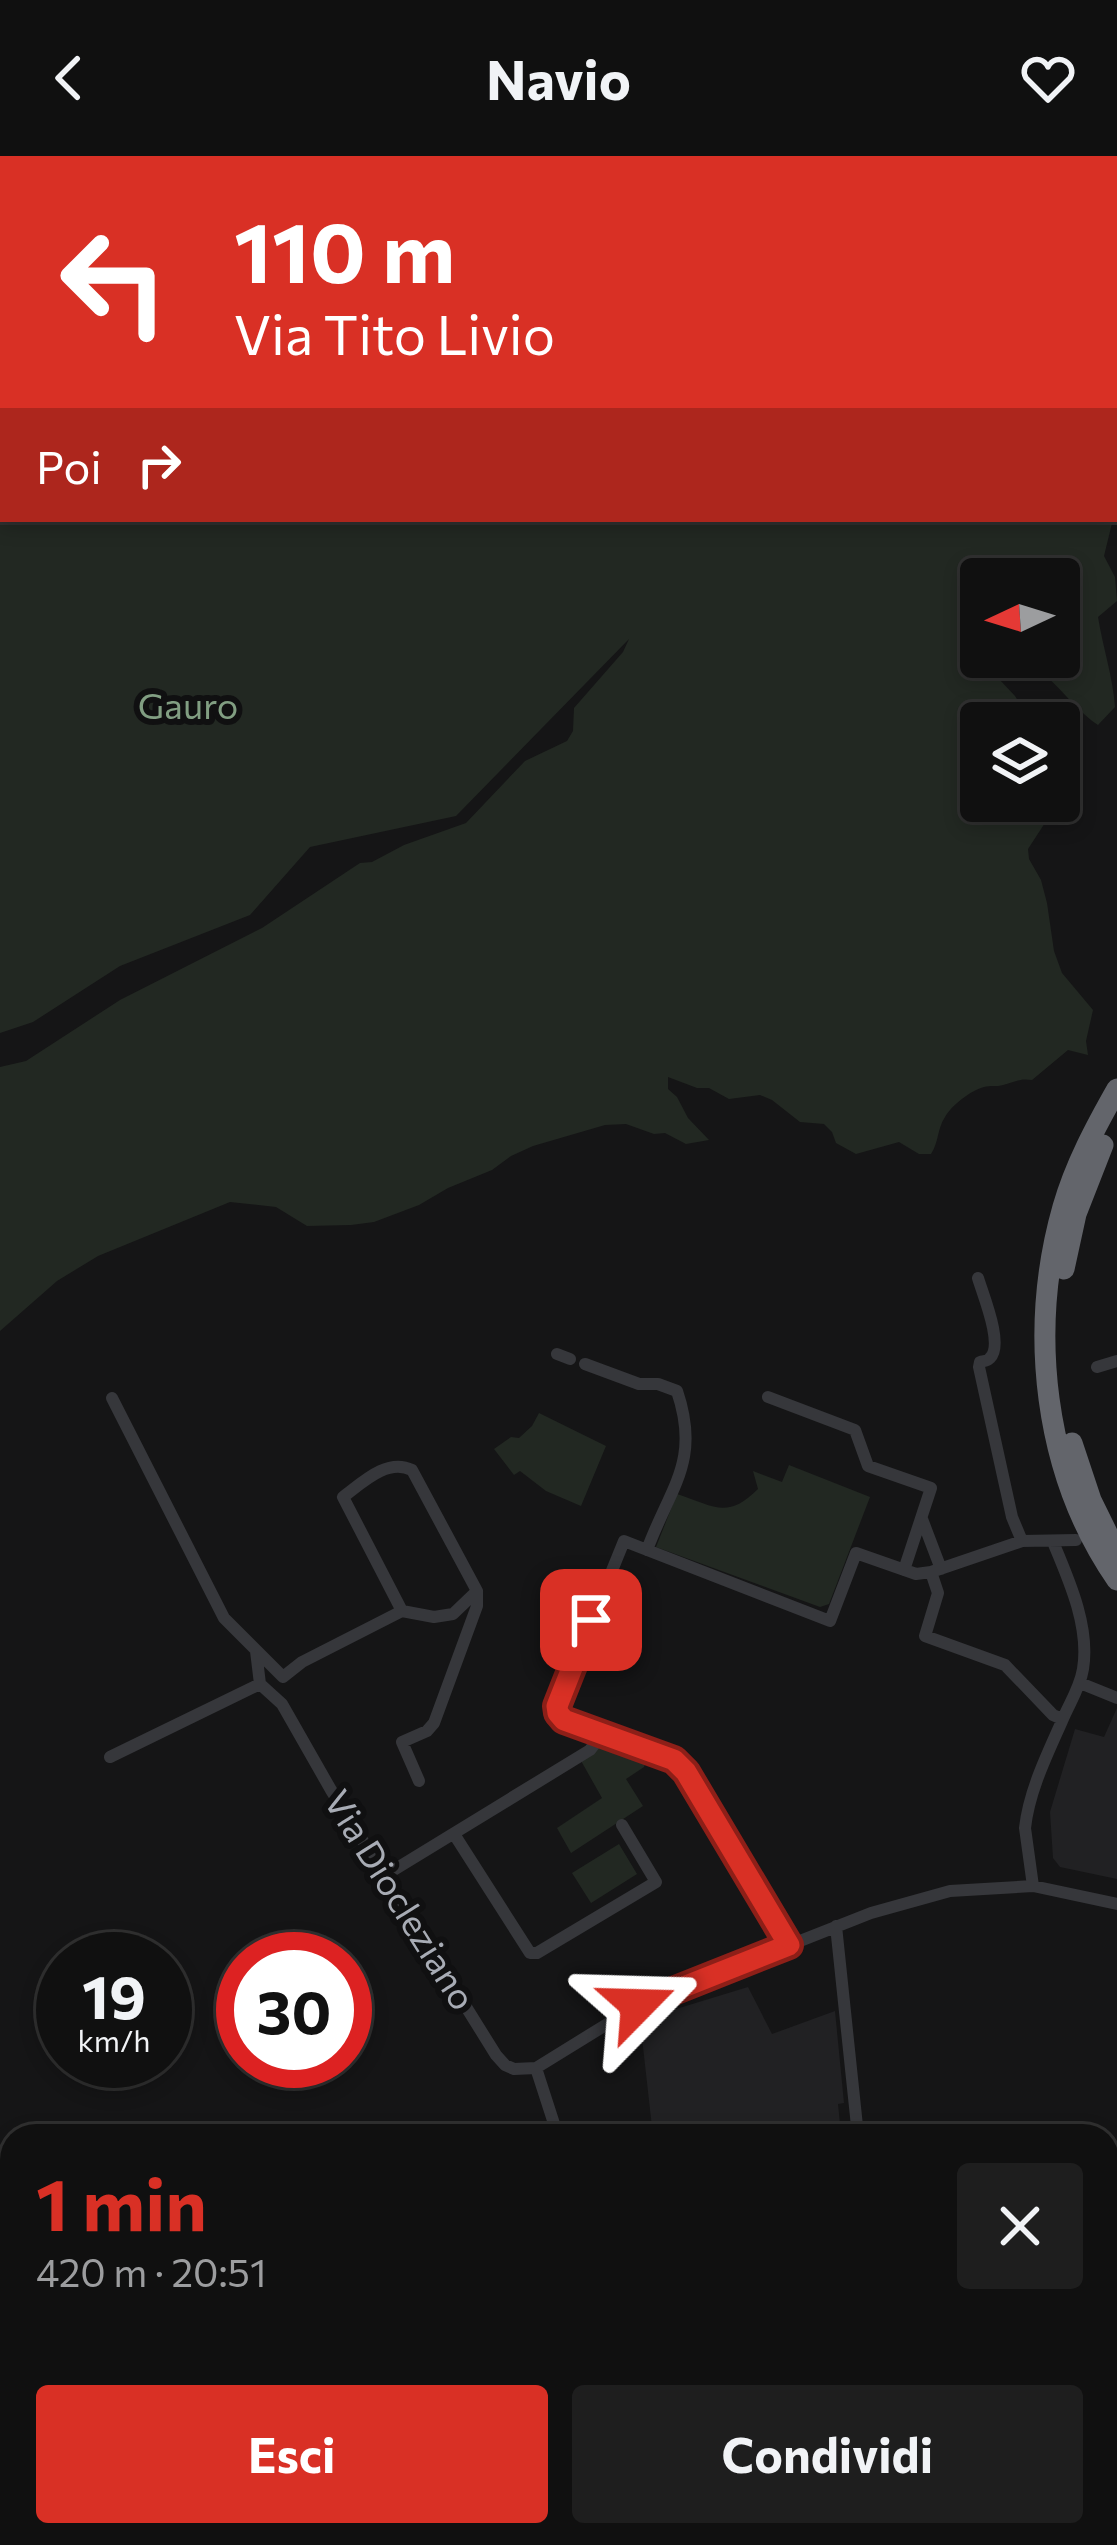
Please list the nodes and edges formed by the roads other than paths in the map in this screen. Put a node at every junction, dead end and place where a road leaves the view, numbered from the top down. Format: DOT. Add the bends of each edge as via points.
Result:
graph roads {
  1 [pos="1117,1089"];
  2 [pos="1117,1119"];
  3 [pos="978,1278"];
  4 [pos="1117,1361"];
  5 [pos="585,1364"];
  6 [pos="1097,1367"];
  7 [pos="768,1397"];
  8 [pos="112,1398"];
  9 [pos="921,1518"];
  10 [pos="1076,1540"];
  11 [pos="1022,1541"];
  12 [pos="1053,1542"];
  13 [pos="647,1550"];
  14 [pos="1117,1553"];
  15 [pos="904,1570"];
  16 [pos="936,1570"];
  17 [pos="1117,1580"];
  18 [pos="477,1591"];
  19 [pos="402,1611"];
  20 [pos="256,1651"];
  21 [pos="283,1677"];
  22 [pos="1080,1683"];
  23 [pos="260,1684"];
  24 [pos="1117,1698"];
  25 [pos="282,1704"];
  26 [pos="1063,1719"];
  27 [pos="603,1733"];
  28 [pos="110,1757"];
  29 [pos="418,1781"];
  30 [pos="622,1825"];
  31 [pos="454,1834"];
  32 [pos="384,1876"];
  33 [pos="1033,1886"];
  34 [pos="1117,1904"];
  35 [pos="836,1926"];
  36 [pos="789,1945"];
  37 [pos="536,2068"];
  38 [pos="554,2124"];
  39 [pos="857,2124"];
  1 -- 17 [label="highway" via="1064,1203 1045,1333 1050,1408 1067,1477"];
  2 -- 14 [label="highway" via="1072,1232 1059,1348 1077,1460"];
  3 -- 11 [label="street" via="995,1334 993,1354 979,1367"];
  4 -- 6 [label="street"];
  5 -- 13 [label="street" via="677,1391 684,1412 685,1465"];
  7 -- 9 [label="street" via="855,1430 868,1466 931,1488"];
  8 -- 20 [label="street" via="224,1618"];
  9 -- 15 [label="street"];
  9 -- 16 [label="street"];
  10 -- 12 [label="street"];
  11 -- 12 [label="street"];
  11 -- 16 [label="street"];
  12 -- 22 [label="street" via="1082,1631"];
  13 -- 15 [label="street" via="830,1621 856,1553"];
  13 -- 27 [label="street" via="624,1541 557,1706 564,1720"];
  15 -- 16 [label="street"];
  16 -- 26 [label="street" via="926,1636 1005,1665"];
  18 -- 19 [label="street" via="453,1614"];
  18 -- 19 [label="street" via="412,1470 397,1465 343,1497"];
  18 -- 29 [label="street" via="434,1723 402,1742"];
  19 -- 21 [label="street"];
  20 -- 21 [label="street"];
  20 -- 23 [label="street"];
  21 -- 25 [label="street"];
  22 -- 24 [label="street"];
  22 -- 26 [label="street"];
  23 -- 25 [label="street, Via Diocleziano"];
  23 -- 28 [label="street"];
  25 -- 32 [label="street, Via Diocleziano"];
  26 -- 33 [label="street" via="1024,1828"];
  27 -- 31 [label="street" via="590,1750"];
  27 -- 36 [label="street" via="686,1772"];
  30 -- 31 [label="street" via="656,1882 537,1953"];
  31 -- 32 [label="street"];
  32 -- 37 [label="street, Via Diocleziano" via="496,2055 514,2069"];
  33 -- 34 [label="street"];
  33 -- 35 [label="street" via="950,1891"];
  35 -- 36 [label="street"];
  35 -- 39 [label="street"];
  36 -- 37 [label="street" via="638,2005"];
  37 -- 38 [label="street"];
}
